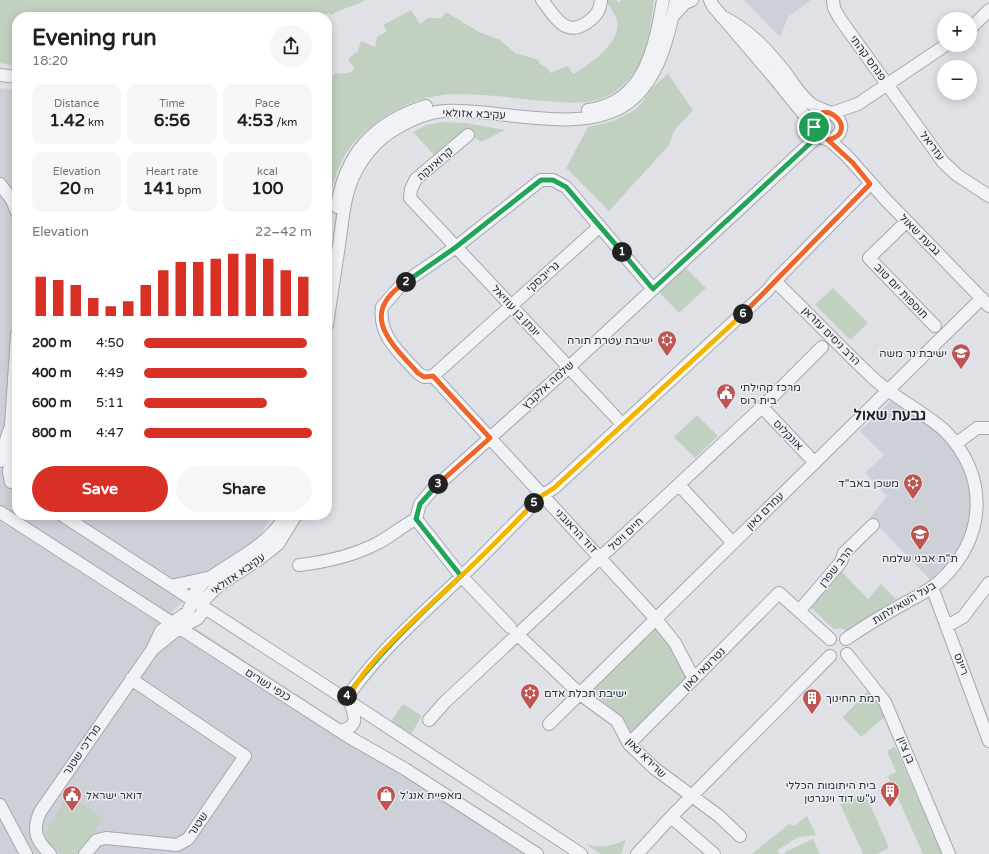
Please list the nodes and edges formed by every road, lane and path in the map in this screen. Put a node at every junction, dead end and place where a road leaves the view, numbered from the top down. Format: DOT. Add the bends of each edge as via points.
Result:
graph roads {
  1 [pos="542,0"];
  2 [pos="601,0"];
  3 [pos="663,0"];
  4 [pos="676,0"];
  5 [pos="692,0"];
  6 [pos="833,1"];
  7 [pos="709,2"];
  8 [pos="989,10"];
  9 [pos="673,16"];
  10 [pos="721,16"];
  11 [pos="977,22"];
  12 [pos="937,51"];
  13 [pos="0,75"];
  14 [pos="772,75"];
  15 [pos="12,76"];
  16 [pos="789,78"];
  17 [pos="888,84"];
  18 [pos="858,104"];
  19 [pos="830,113"];
  20 [pos="841,127"];
  21 [pos="468,135"];
  22 [pos="820,135"];
  23 [pos="853,163"];
  24 [pos="0,184"];
  25 [pos="870,184"];
  26 [pos="989,196"];
  27 [pos="410,198"];
  28 [pos="12,200"];
  29 [pos="906,222"];
  30 [pos="600,226"];
  31 [pos="332,242"];
  32 [pos="456,247"];
  33 [pos="775,281"];
  34 [pos="653,289"];
  35 [pos="332,293"];
  36 [pos="985,302"];
  37 [pos="511,306"];
  38 [pos="935,326"];
  39 [pos="822,347"];
  40 [pos="569,367"];
  41 [pos="433,376"];
  42 [pos="888,390"];
  43 [pos="762,407"];
  44 [pos="12,409"];
  45 [pos="11,424"];
  46 [pos="623,425"];
  47 [pos="989,428"];
  48 [pos="12,435"];
  49 [pos="490,438"];
  50 [pos="957,444"];
  51 [pos="12,452"];
  52 [pos="0,461"];
  53 [pos="815,463"];
  54 [pos="0,475"];
  55 [pos="12,479"];
  56 [pos="12,483"];
  57 [pos="679,485"];
  58 [pos="543,495"];
  59 [pos="0,512"];
  60 [pos="416,519"];
  61 [pos="12,520"];
  62 [pos="12,520"];
  63 [pos="70,520"];
  64 [pos="283,520"];
  65 [pos="293,520"];
  66 [pos="873,525"];
  67 [pos="733,543"];
  68 [pos="600,558"];
  69 [pos="298,565"];
  70 [pos="461,576"];
  71 [pos="214,582"];
  72 [pos="989,583"];
  73 [pos="171,586"];
  74 [pos="932,587"];
  75 [pos="198,603"];
  76 [pos="800,610"];
  77 [pos="222,618"];
  78 [pos="656,619"];
  79 [pos="175,626"];
  80 [pos="946,626"];
  81 [pos="514,631"];
  82 [pos="830,639"];
  83 [pos="846,639"];
  84 [pos="847,654"];
  85 [pos="830,656"];
  86 [pos="131,679"];
  87 [pos="694,679"];
  88 [pos="580,694"];
  89 [pos="349,697"];
  90 [pos="429,720"];
  91 [pos="549,724"];
  92 [pos="340,731"];
  93 [pos="989,741"];
  94 [pos="629,744"];
  95 [pos="691,796"];
  96 [pos="0,805"];
  97 [pos="671,817"];
  98 [pos="740,836"];
  99 [pos="516,840"];
  100 [pos="26,854"];
  101 [pos="50,854"];
  102 [pos="85,854"];
  103 [pos="528,854"];
  104 [pos="537,854"];
  105 [pos="581,854"];
  106 [pos="638,854"];
  107 [pos="714,854"];
  108 [pos="949,854"];
  1 -- 2 [label="street" via="560,23 574,29 582,27 596,16 601,8"];
  3 -- 31 [label="street, עקיבא אזולאי" via="652,55 646,67 631,88 603,107 581,112 440,104 410,111 383,126 364,144 343,177"];
  4 -- 9 [label="street, עקיבא אזולאי"];
  5 -- 9 [label="street"];
  6 -- 17 [label="street, פנחס קהתי" via="840,19"];
  7 -- 10 [label="street, גבעת שאול"];
  8 -- 11 [label="street"];
  9 -- 35 [label="street, עקיבא אזולאי" via="662,54 650,78 629,102 605,115 562,119 445,112 416,118 388,133 366,155 356,171 347,196"];
  10 -- 14 [label="street, גבעת שאול"];
  10 -- 16 [label="street, גבעת שאול" via="752,35 771,54"];
  12 -- 17 [label="street"];
  13 -- 15 [label="street"];
  14 -- 16 [label="street" via="781,73"];
  14 -- 22 [label="street, גבעת שאול"];
  16 -- 19 [label="street, גבעת שאול" via="811,103"];
  17 -- 18 [label="street, פנחס קהתי"];
  17 -- 26 [label="street, עזריאל" via="943,162"];
  18 -- 19 [label="street, פנחס קהתי"];
  18 -- 20 [label="street, פנחס קהתי"];
  19 -- 20 [label="street" via="838,117"];
  19 -- 22 [label="street" via="818,117"];
  20 -- 22 [label="street" via="836,137"];
  20 -- 23 [label="street, גבעת שאול"];
  21 -- 27 [label="street, קרואינקה" via="416,179"];
  22 -- 23 [label="street, גבעת שאול"];
  22 -- 34 [label="street, שלמה אלקבץ"];
  23 -- 25 [label="street, גבעת שאול"];
  24 -- 28 [label="street"];
  25 -- 29 [label="street, גבעת שאול"];
  25 -- 33 [label="street"];
  27 -- 32 [label="street, יונתן בן עוזיאל"];
  29 -- 36 [label="street, גבעת שאול"];
  29 -- 38 [label="street, תוספות יום טוב" via="869,258"];
  30 -- 32 [label="street" via="566,187 559,182 547,180 537,183"];
  30 -- 34 [label="street"];
  30 -- 37 [label="street, גרייבסקי"];
  32 -- 37 [label="street, יונתן בן עוזיאל"];
  32 -- 41 [label="street, דוד הראובני" via="395,291 382,307 382,326 389,340 418,373 424,377"];
  33 -- 42 [label="street, הרב ניסים עזראן"];
  33 -- 46 [label="street"];
  34 -- 40 [label="street, שלמה אלקבץ"];
  36 -- 42 [label="street, עמרם גאון"];
  37 -- 40 [label="street, יונתן בן עוזיאל"];
  37 -- 41 [label="street, גרייבסקי"];
  39 -- 43 [label="street, חיים ויטל"];
  40 -- 46 [label="street, יונתן בן עוזיאל"];
  40 -- 49 [label="street, שלמה אלקבץ"];
  41 -- 49 [label="street, דוד הראובני"];
  42 -- 50 [label="street, בעל השאילתות" via="927,416"];
  42 -- 53 [label="street, עמרם גאון"];
  43 -- 53 [label="street, אונקלוס"];
  43 -- 57 [label="street, חיים ויטל"];
  44 -- 45 [label="street"];
  45 -- 48 [label="street"];
  45 -- 52 [label="street"];
  46 -- 58 [label="street"];
  47 -- 50 [label="street" via="977,428"];
  49 -- 58 [label="street, דוד הראובני"];
  49 -- 60 [label="street, שלמה אלקבץ" via="422,500 417,508"];
  50 -- 74 [label="street, בעל השאילתות" via="975,478 980,505 978,521 966,550 944,577"];
  51 -- 55 [label="street" via="9,472"];
  53 -- 67 [label="street, עמרם גאון"];
  54 -- 56 [label="street"];
  57 -- 67 [label="street"];
  57 -- 68 [label="street, חיים ויטל"];
  58 -- 68 [label="street, דוד הראובני"];
  58 -- 70 [label="street"];
  59 -- 61 [label="street, כנפי נשרים"];
  60 -- 69 [label="street" via="377,543 353,554 329,561"];
  60 -- 70 [label="street, שרירא גאון"];
  62 -- 79 [label="street, כנפי נשרים"];
  63 -- 73 [label="street"];
  64 -- 71 [label="street, עקיבא אזולאי" via="263,543"];
  65 -- 71 [label="street, עקיבא אזולאי" via="284,536 269,553"];
  66 -- 76 [label="street, הרב שפרן" via="844,553 841,562"];
  67 -- 78 [label="street, עמרם גאון"];
  68 -- 78 [label="street, דוד הראובני"];
  68 -- 81 [label="street, חיים ויטל"];
  70 -- 81 [label="street, שרירא גאון"];
  70 -- 89 [label="street" via="378,657"];
  71 -- 73 [label="street"];
  71 -- 75 [label="street, עקיבא אזולאי" via="198,588"];
  71 -- 77 [label="street" via="216,609"];
  72 -- 80 [label="street" via="963,617"];
  73 -- 75 [label="street"];
  74 -- 80 [label="street, ריינס"];
  74 -- 83 [label="street, בעל השאילתות"];
  75 -- 77 [label="street"];
  75 -- 79 [label="street, עקיבא אזולאי"];
  76 -- 82 [label="street"];
  76 -- 87 [label="street, נטרונאי גאון" via="779,593"];
  77 -- 89 [label="street"];
  78 -- 87 [label="street, דוד הראובני" via="675,643"];
  78 -- 88 [label="street, עמרם גאון"];
  79 -- 86 [label="street, מרדכי שטנר" via="159,633 152,650"];
  79 -- 92 [label="street, כנפי נשרים"];
  80 -- 93 [label="street, ריינס"];
  81 -- 88 [label="street, שרירא גאון"];
  81 -- 90 [label="street, חיים ויטל"];
  82 -- 83 [label="street" via="838,636"];
  82 -- 85 [label="street" via="826,646"];
  83 -- 84 [label="street" via="850,647"];
  84 -- 85 [label="street" via="837,659"];
  84 -- 108 [label="street, בן ציון" via="887,707"];
  85 -- 95 [label="street"];
  86 -- 101 [label="street, מרדכי שטנר" via="40,812 34,829"];
  86 -- 102 [label="street, שטנר" via="245,756 182,844 106,838 97,840"];
  87 -- 94 [label="street, נטרונאי גאון"];
  88 -- 91 [label="street, עמרם גאון"];
  88 -- 94 [label="street, שרירא גאון" via="617,721"];
  89 -- 92 [label="street" via="355,721"];
  89 -- 105 [label="street"];
  92 -- 99 [label="street, כנפי נשרים" via="406,769"];
  94 -- 95 [label="street, שרירא גאון" via="654,768"];
  95 -- 97 [label="street"];
  95 -- 98 [label="street, שרירא גאון" via="719,816"];
  96 -- 100 [label="street"];
  97 -- 106 [label="street"];
  97 -- 107 [label="street"];
  99 -- 103 [label="street"];
  99 -- 104 [label="street, כנפי נשרים"];
}
